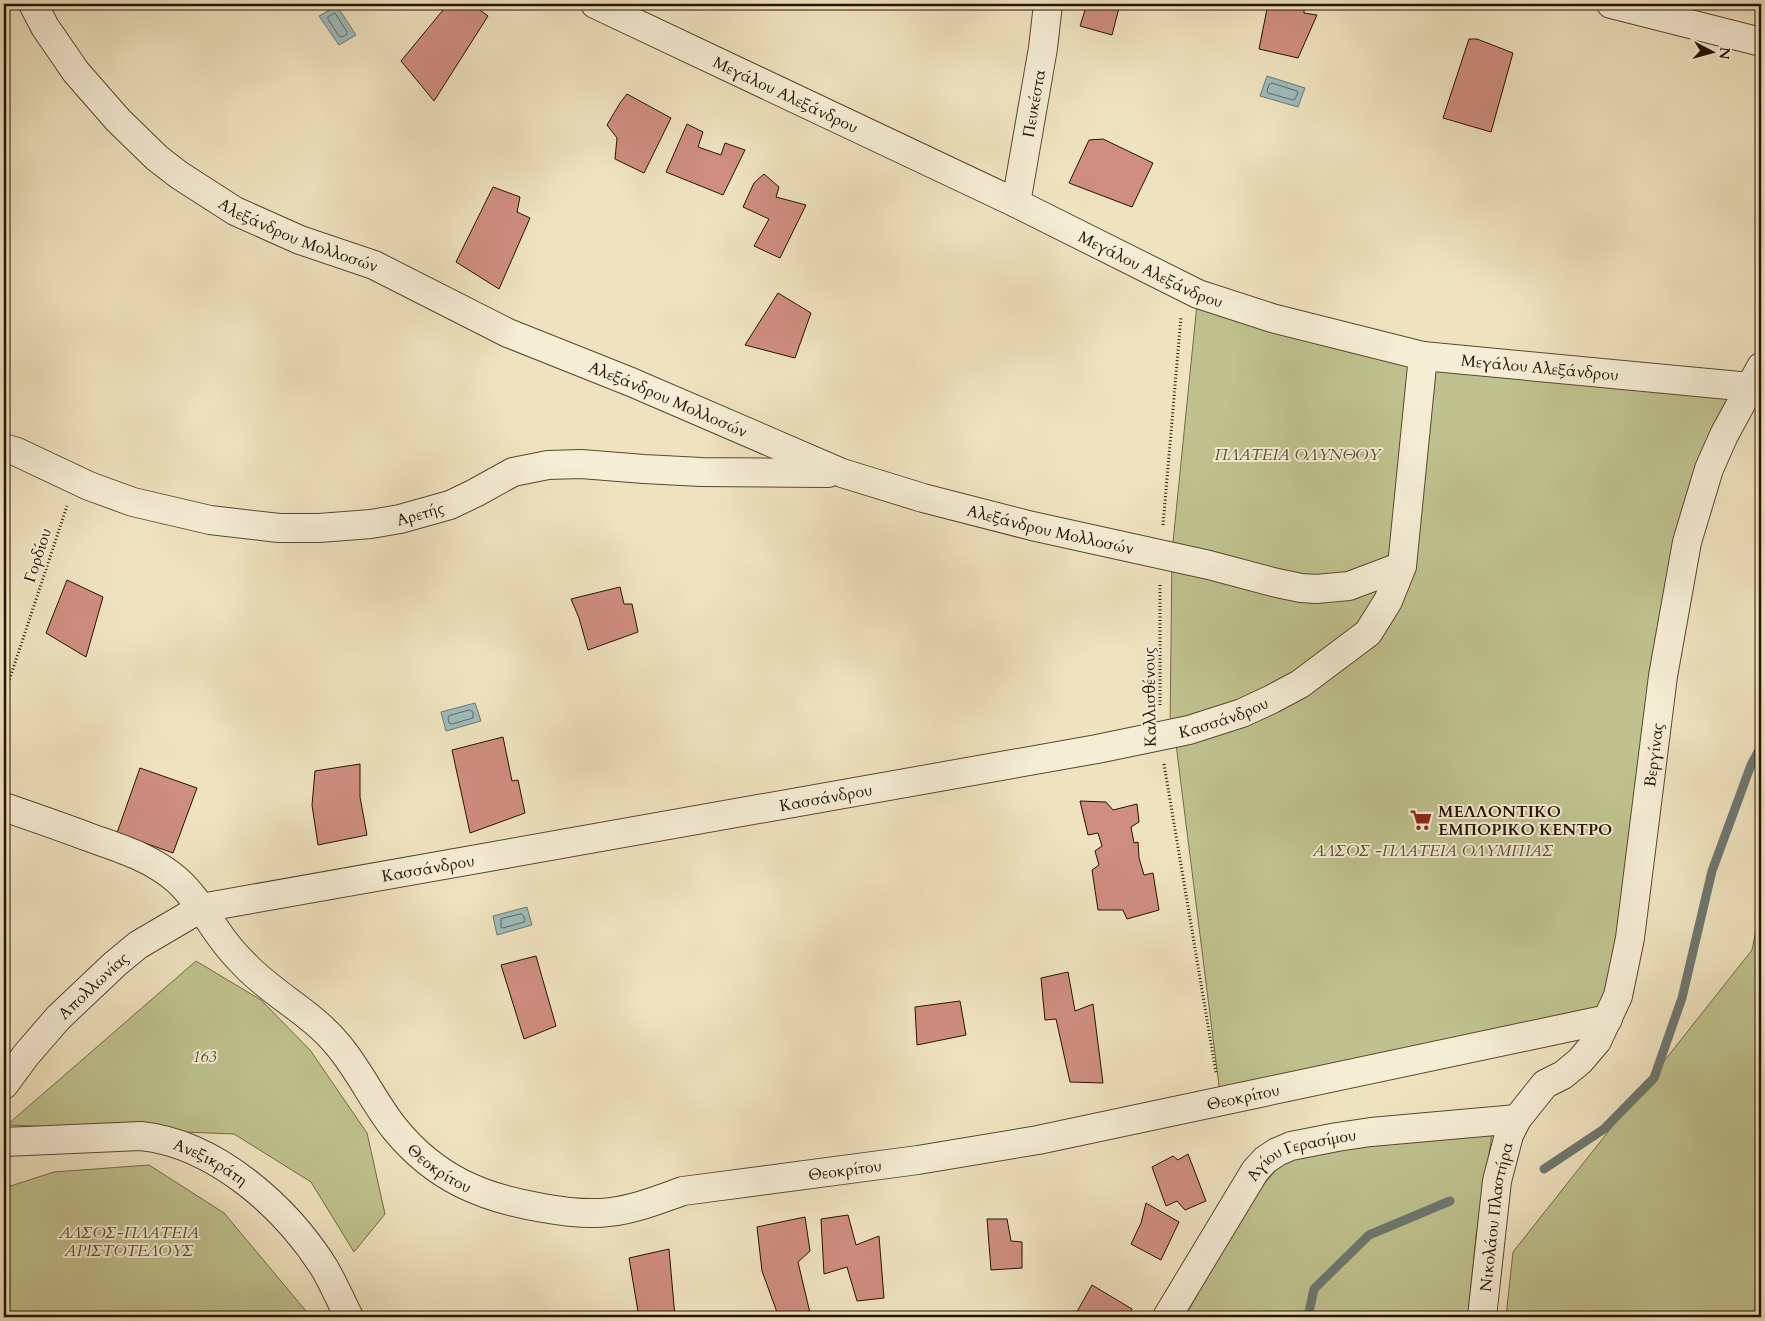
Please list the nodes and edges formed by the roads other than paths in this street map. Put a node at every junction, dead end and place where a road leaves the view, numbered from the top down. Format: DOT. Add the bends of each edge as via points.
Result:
graph roads {
  1 [pos="33,4"];
  2 [pos="595,4"];
  3 [pos="1048,4"];
  4 [pos="1611,4"];
  5 [pos="1761,42"];
  6 [pos="1016,203"];
  7 [pos="1422,356"];
  8 [pos="1756,377"];
  9 [pos="8,447"];
  10 [pos="842,473"];
  11 [pos="1402,566"];
  12 [pos="4,807"];
  13 [pos="201,908"];
  14 [pos="1608,1020"];
  15 [pos="4,1085"];
  16 [pos="1517,1119"];
  17 [pos="4,1142"];
  18 [pos="349,1317"];
  19 [pos="1166,1317"];
  20 [pos="1482,1317"];
  1 -- 10 [label="street, Αλεξάνδρου Μολλοσών" via="76,72 118,120 164,164 235,211 300,240 374,265 517,337"];
  2 -- 6 [label="street, Μεγάλου Αλεξάνδρου"];
  3 -- 6 [label="street, Πευκέστα"];
  4 -- 5 [label="street"];
  6 -- 7 [label="street, Μεγάλου Αλεξάνδρου" via="1198,294 1272,318"];
  7 -- 8 [label="street, Μεγάλου Αλεξάνδρου"];
  7 -- 11 [label="street, Κασσάνδρου"];
  8 -- 14 [label="street, Βεργίνας" via="1709,469 1687,542 1663,676 1630,938 1618,996"];
  9 -- 10 [label="street, Αρετής" via="112,496 183,515 294,529 400,519 450,505 512,472 548,465 581,464 701,472"];
  10 -- 11 [label="street, Αλεξάνδρου Μολλοσών" via="922,498 1032,526 1277,583 1316,589 1349,586"];
  11 -- 13 [label="street, Κασσάνδρου" via="1388,602 1368,633 1300,684 1242,713 1188,730"];
  12 -- 13 [label="street" via="126,850 156,864 178,881"];
  13 -- 14 [label="street, Θεοκρίτου" via="228,947 248,968 298,1007 339,1046 388,1119 423,1159 478,1192 528,1206 581,1212 611,1212 684,1191 918,1160 1038,1140"];
  13 -- 15 [label="street, Απολλωνίας" via="138,945 115,964 58,1018"];
  14 -- 16 [label="street, Βεργίνας" via="1597,1041 1580,1061 1545,1084"];
  16 -- 19 [label="street, Αγίου Γερασίμου" via="1370,1132 1291,1146 1277,1152 1254,1171"];
  16 -- 20 [label="street, Νικολάου Πλαστήρα" via="1496,1181"];
  17 -- 18 [label="street, Ανεξικράτη" via="141,1136 200,1153 247,1183 291,1223 325,1270"];
}
